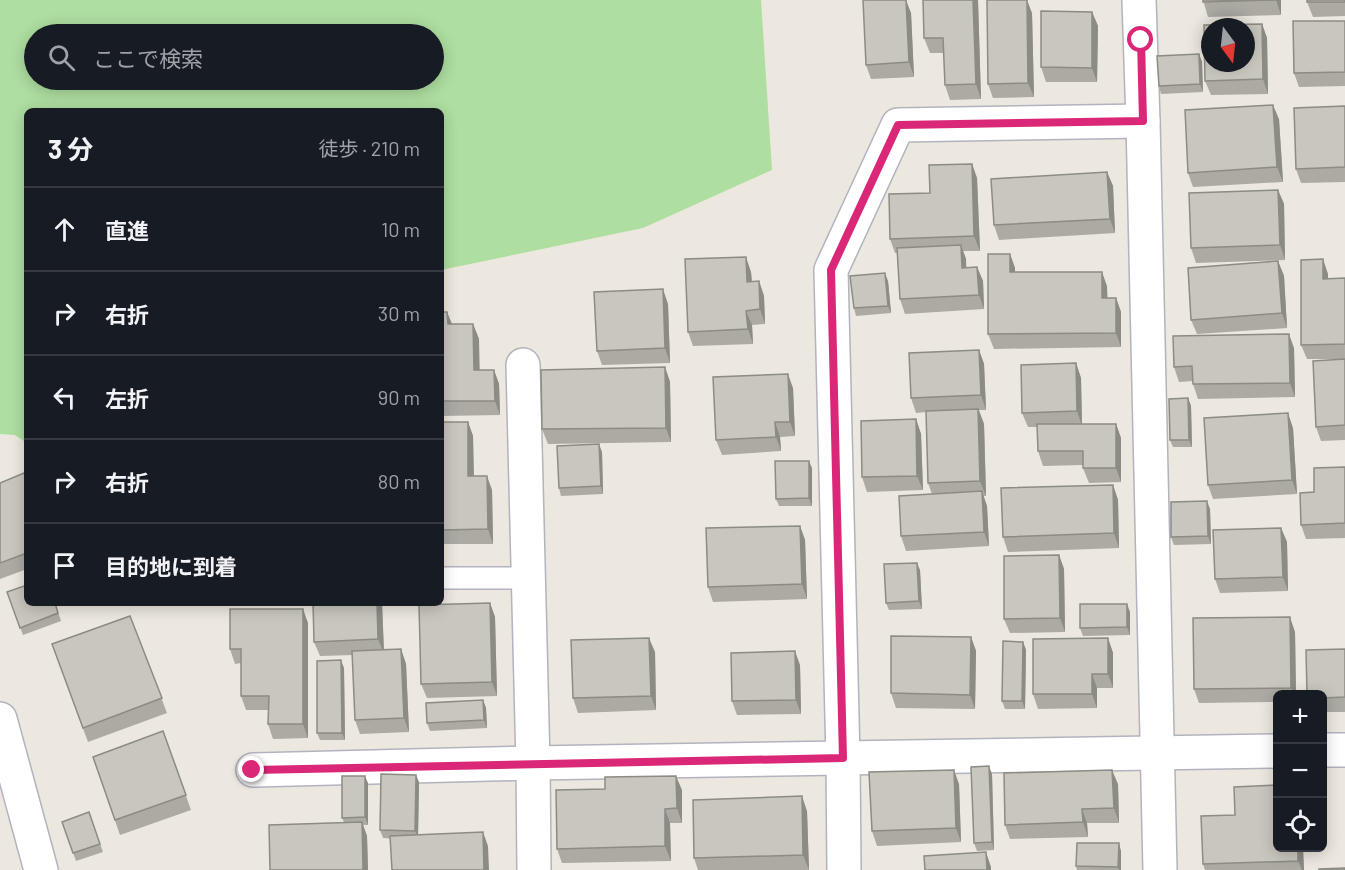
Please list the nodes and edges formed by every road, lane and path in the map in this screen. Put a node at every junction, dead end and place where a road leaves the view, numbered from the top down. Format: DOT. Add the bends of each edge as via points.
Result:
graph roads {
  1 [pos="1139,0"];
  2 [pos="1143,121"];
  3 [pos="523,365"];
  4 [pos="444,578"];
  5 [pos="528,578"];
  6 [pos="0,719"];
  7 [pos="1327,750"];
  8 [pos="1345,750"];
  9 [pos="1273,751"];
  10 [pos="1157,753"];
  11 [pos="843,758"];
  12 [pos="533,763"];
  13 [pos="252,770"];
  14 [pos="42,870"];
  15 [pos="534,870"];
  16 [pos="844,870"];
  17 [pos="1160,870"];
  1 -- 2 [label="street"];
  2 -- 10 [label="street"];
  2 -- 11 [label="street" via="898,125 831,270"];
  3 -- 5 [label="street"];
  4 -- 5 [label="lane"];
  5 -- 12 [label="street"];
  6 -- 14 [label="street"];
  7 -- 8 [label="street"];
  9 -- 10 [label="street"];
  10 -- 11 [label="street"];
  10 -- 17 [label="street"];
  11 -- 12 [label="street"];
  11 -- 16 [label="street"];
  12 -- 13 [label="street"];
  12 -- 15 [label="street"];
}
